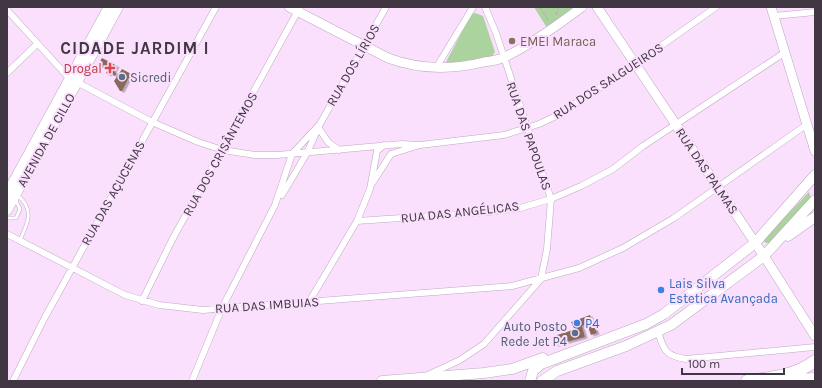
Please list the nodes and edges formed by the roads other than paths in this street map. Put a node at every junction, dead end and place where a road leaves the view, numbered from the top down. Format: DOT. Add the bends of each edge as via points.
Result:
graph roads {
  1 [pos="108,7"];
  2 [pos="118,7"];
  3 [pos="216,7"];
  4 [pos="289,7"];
  5 [pos="386,7"];
  6 [pos="473,7"];
  7 [pos="485,7"];
  8 [pos="582,7"];
  9 [pos="597,7"];
  10 [pos="716,7"];
  11 [pos="771,7"];
  12 [pos="299,9"];
  13 [pos="7,10"];
  14 [pos="815,12"];
  15 [pos="774,16"];
  16 [pos="37,44"];
  17 [pos="363,47"];
  18 [pos="784,53"];
  19 [pos="503,58"];
  20 [pos="634,65"];
  21 [pos="436,68"];
  22 [pos="7,73"];
  23 [pos="73,81"];
  24 [pos="152,122"];
  25 [pos="319,125"];
  26 [pos="806,125"];
  27 [pos="676,126"];
  28 [pos="527,127"];
  29 [pos="384,145"];
  30 [pos="420,145"];
  31 [pos="815,148"];
  32 [pos="223,150"];
  33 [pos="339,150"];
  34 [pos="307,152"];
  35 [pos="292,154"];
  36 [pos="391,154"];
  37 [pos="815,175"];
  38 [pos="717,186"];
  39 [pos="370,188"];
  40 [pos="12,195"];
  41 [pos="551,199"];
  42 [pos="815,200"];
  43 [pos="276,205"];
  44 [pos="7,210"];
  45 [pos="815,217"];
  46 [pos="7,218"];
  47 [pos="357,221"];
  48 [pos="7,234"];
  49 [pos="20,240"];
  50 [pos="755,243"];
  51 [pos="766,253"];
  52 [pos="72,268"];
  53 [pos="541,279"];
  54 [pos="142,301"];
  55 [pos="310,302"];
  56 [pos="222,308"];
  57 [pos="658,332"];
  58 [pos="615,336"];
  59 [pos="815,336"];
  60 [pos="815,347"];
  61 [pos="533,361"];
  62 [pos="815,361"];
  63 [pos="546,362"];
  64 [pos="422,378"];
  65 [pos="815,379"];
  66 [pos="13,381"];
  67 [pos="192,381"];
  68 [pos="382,381"];
  69 [pos="530,381"];
  70 [pos="542,381"];
  71 [pos="747,381"];
  72 [pos="782,381"];
  1 -- 23 [label="main road, AVENIDA DE CILLO"];
  2 -- 23 [label="main road, AVENIDA DE CILLO"];
  3 -- 24 [label="street, RUA DAS AÇUCENAS"];
  4 -- 12 [label="main road"];
  5 -- 17 [label="street, RUA DOS LÍRIOS"];
  6 -- 21 [label="street"];
  7 -- 19 [label="street, RUA DAS PAPOULAS"];
  8 -- 19 [label="main road"];
  9 -- 20 [label="main road, RUA DAS PALMAS"];
  10 -- 20 [label="street, RUA DOS SALGUEIROS"];
  11 -- 15 [label="main road"];
  12 -- 17 [label="main road"];
  12 -- 32 [label="street, RUA DOS CRISÂNTEMOS"];
  13 -- 16 [label="street, RUA DOS SALGUEIROS"];
  14 -- 15 [label="street"];
  15 -- 18 [label="main road"];
  16 -- 22 [label="street"];
  16 -- 23 [label="street, RUA DOS SALGUEIROS"];
  17 -- 21 [label="main road" via="403,63"];
  17 -- 25 [label="street, RUA DOS LÍRIOS"];
  18 -- 26 [label="main road"];
  18 -- 27 [label="street, RUA DAS ANGÉLICAS"];
  19 -- 21 [label="main road"];
  19 -- 28 [label="street, RUA DAS PAPOULAS"];
  20 -- 27 [label="main road, RUA DAS PALMAS"];
  20 -- 28 [label="street, RUA DOS SALGUEIROS" via="558,115"];
  23 -- 24 [label="street, RUA DOS SALGUEIROS"];
  23 -- 40 [label="main road, AVENIDA DE CILLO"];
  24 -- 32 [label="street, RUA DOS SALGUEIROS"];
  24 -- 52 [label="street, RUA DAS AÇUCENAS"];
  25 -- 33 [label="street" via="328,142"];
  25 -- 34 [label="street, RUA DOS LÍRIOS"];
  25 -- 35 [label="street, RUA DOS LÍRIOS"];
  26 -- 31 [label="main road"];
  26 -- 38 [label="street, RUA DAS IMBUIAS"];
  27 -- 38 [label="main road, RUA DAS PALMAS"];
  27 -- 41 [label="street, RUA DAS ANGÉLICAS" via="643,146 613,169"];
  28 -- 30 [label="street, RUA DOS SALGUEIROS" via="504,135"];
  28 -- 41 [label="street, RUA DAS PAPOULAS"];
  29 -- 30 [label="street, RUA DOS SALGUEIROS"];
  29 -- 33 [label="street, RUA DOS SALGUEIROS"];
  29 -- 36 [label="street"];
  29 -- 39 [label="street" via="377,151"];
  30 -- 36 [label="street, RUA DOS SALGUEIROS"];
  32 -- 35 [label="street, RUA DOS SALGUEIROS" via="255,155"];
  32 -- 54 [label="street, RUA DOS CRISÂNTEMOS" via="172,240"];
  33 -- 34 [label="street, RUA DOS SALGUEIROS"];
  34 -- 35 [label="street, RUA DOS SALGUEIROS"];
  34 -- 43 [label="street, RUA DOS LÍRIOS"];
  35 -- 43 [label="street, RUA DOS LÍRIOS"];
  36 -- 39 [label="street"];
  37 -- 50 [label="main road"];
  38 -- 50 [label="main road, RUA DAS PALMAS"];
  38 -- 53 [label="street, RUA DAS IMBUIAS" via="674,218 623,248 579,268"];
  39 -- 47 [label="street"];
  40 -- 44 [label="main road, AVENIDA DE CILLO"];
  40 -- 46 [label="lane" via="20,209 16,218"];
  40 -- 49 [label="lane" via="25,201 29,211 28,223"];
  41 -- 47 [label="street, RUA DAS ANGÉLICAS" via="520,208 489,212"];
  41 -- 53 [label="street, RUA DAS PAPOULAS" via="547,249"];
  42 -- 51 [label="main road"];
  43 -- 56 [label="street, RUA DOS LÍRIOS"];
  45 -- 51 [label="main road"];
  47 -- 55 [label="street"];
  48 -- 49 [label="street, RUA DAS IMBUIAS"];
  49 -- 52 [label="street, RUA DAS IMBUIAS"];
  50 -- 51 [label="main road, RUA DAS PALMAS"];
  50 -- 58 [label="main road" via="664,314"];
  51 -- 57 [label="main road" via="671,325"];
  51 -- 59 [label="main road, RUA DAS PALMAS"];
  52 -- 54 [label="street, RUA DAS IMBUIAS"];
  52 -- 66 [label="street, RUA DAS AÇUCENAS"];
  53 -- 55 [label="street, RUA DAS IMBUIAS" via="512,286"];
  53 -- 64 [label="street, RUA DAS PAPOULAS" via="484,344 460,360"];
  54 -- 56 [label="street, RUA DAS IMBUIAS" via="203,310"];
  55 -- 56 [label="street, RUA DAS IMBUIAS"];
  56 -- 67 [label="street, RUA DOS LÍRIOS"];
  57 -- 60 [label="street" via="665,352 673,357 686,359"];
  57 -- 70 [label="main road" via="557,372"];
  58 -- 61 [label="main road"];
  58 -- 63 [label="main road"];
  61 -- 63 [label="main road"];
  61 -- 64 [label="main road" via="512,369"];
  62 -- 71 [label="highway" via="788,374"];
  63 -- 69 [label="main road" via="535,368"];
  63 -- 70 [label="main road" via="550,370"];
  64 -- 68 [label="main road"];
  65 -- 72 [label="highway"];
}
